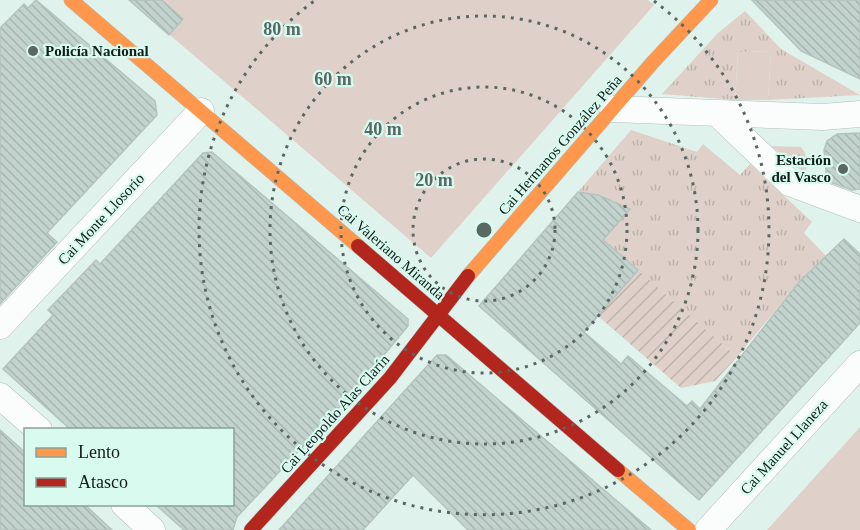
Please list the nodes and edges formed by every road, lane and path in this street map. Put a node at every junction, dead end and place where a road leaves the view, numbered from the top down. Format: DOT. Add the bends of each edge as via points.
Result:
graph roads {
  1 [pos="71,0"];
  2 [pos="710,0"];
  3 [pos="613,109"];
  4 [pos="201,111"];
  5 [pos="717,113"];
  6 [pos="860,114"];
  7 [pos="860,209"];
  8 [pos="440,316"];
  9 [pos="0,326"];
  10 [pos="860,364"];
  11 [pos="0,396"];
  12 [pos="38,428"];
  13 [pos="126,506"];
  14 [pos="152,530"];
  15 [pos="251,530"];
  16 [pos="689,530"];
  17 [pos="708,530"];
  1 -- 4 [label="street, Cai Valeriano Miranda"];
  2 -- 3 [label="street, Cai Hermanos González Peña"];
  3 -- 5 [label="street"];
  3 -- 8 [label="street, Cai Hermanos González Peña" via="464,281"];
  4 -- 8 [label="street, Cai Valeriano Miranda"];
  4 -- 9 [label="street, Cai Monte Llosorio"];
  5 -- 6 [label="street" via="823,117"];
  5 -- 7 [label="street" via="790,183"];
  8 -- 15 [label="street, Cai Leopoldo Alas Clarín" via="407,360"];
  8 -- 16 [label="street, Cai Valeriano Miranda"];
  10 -- 17 [label="street, Cai Manuel Llaneza"];
  11 -- 12 [label="street"];
  13 -- 14 [label="street"];
}
